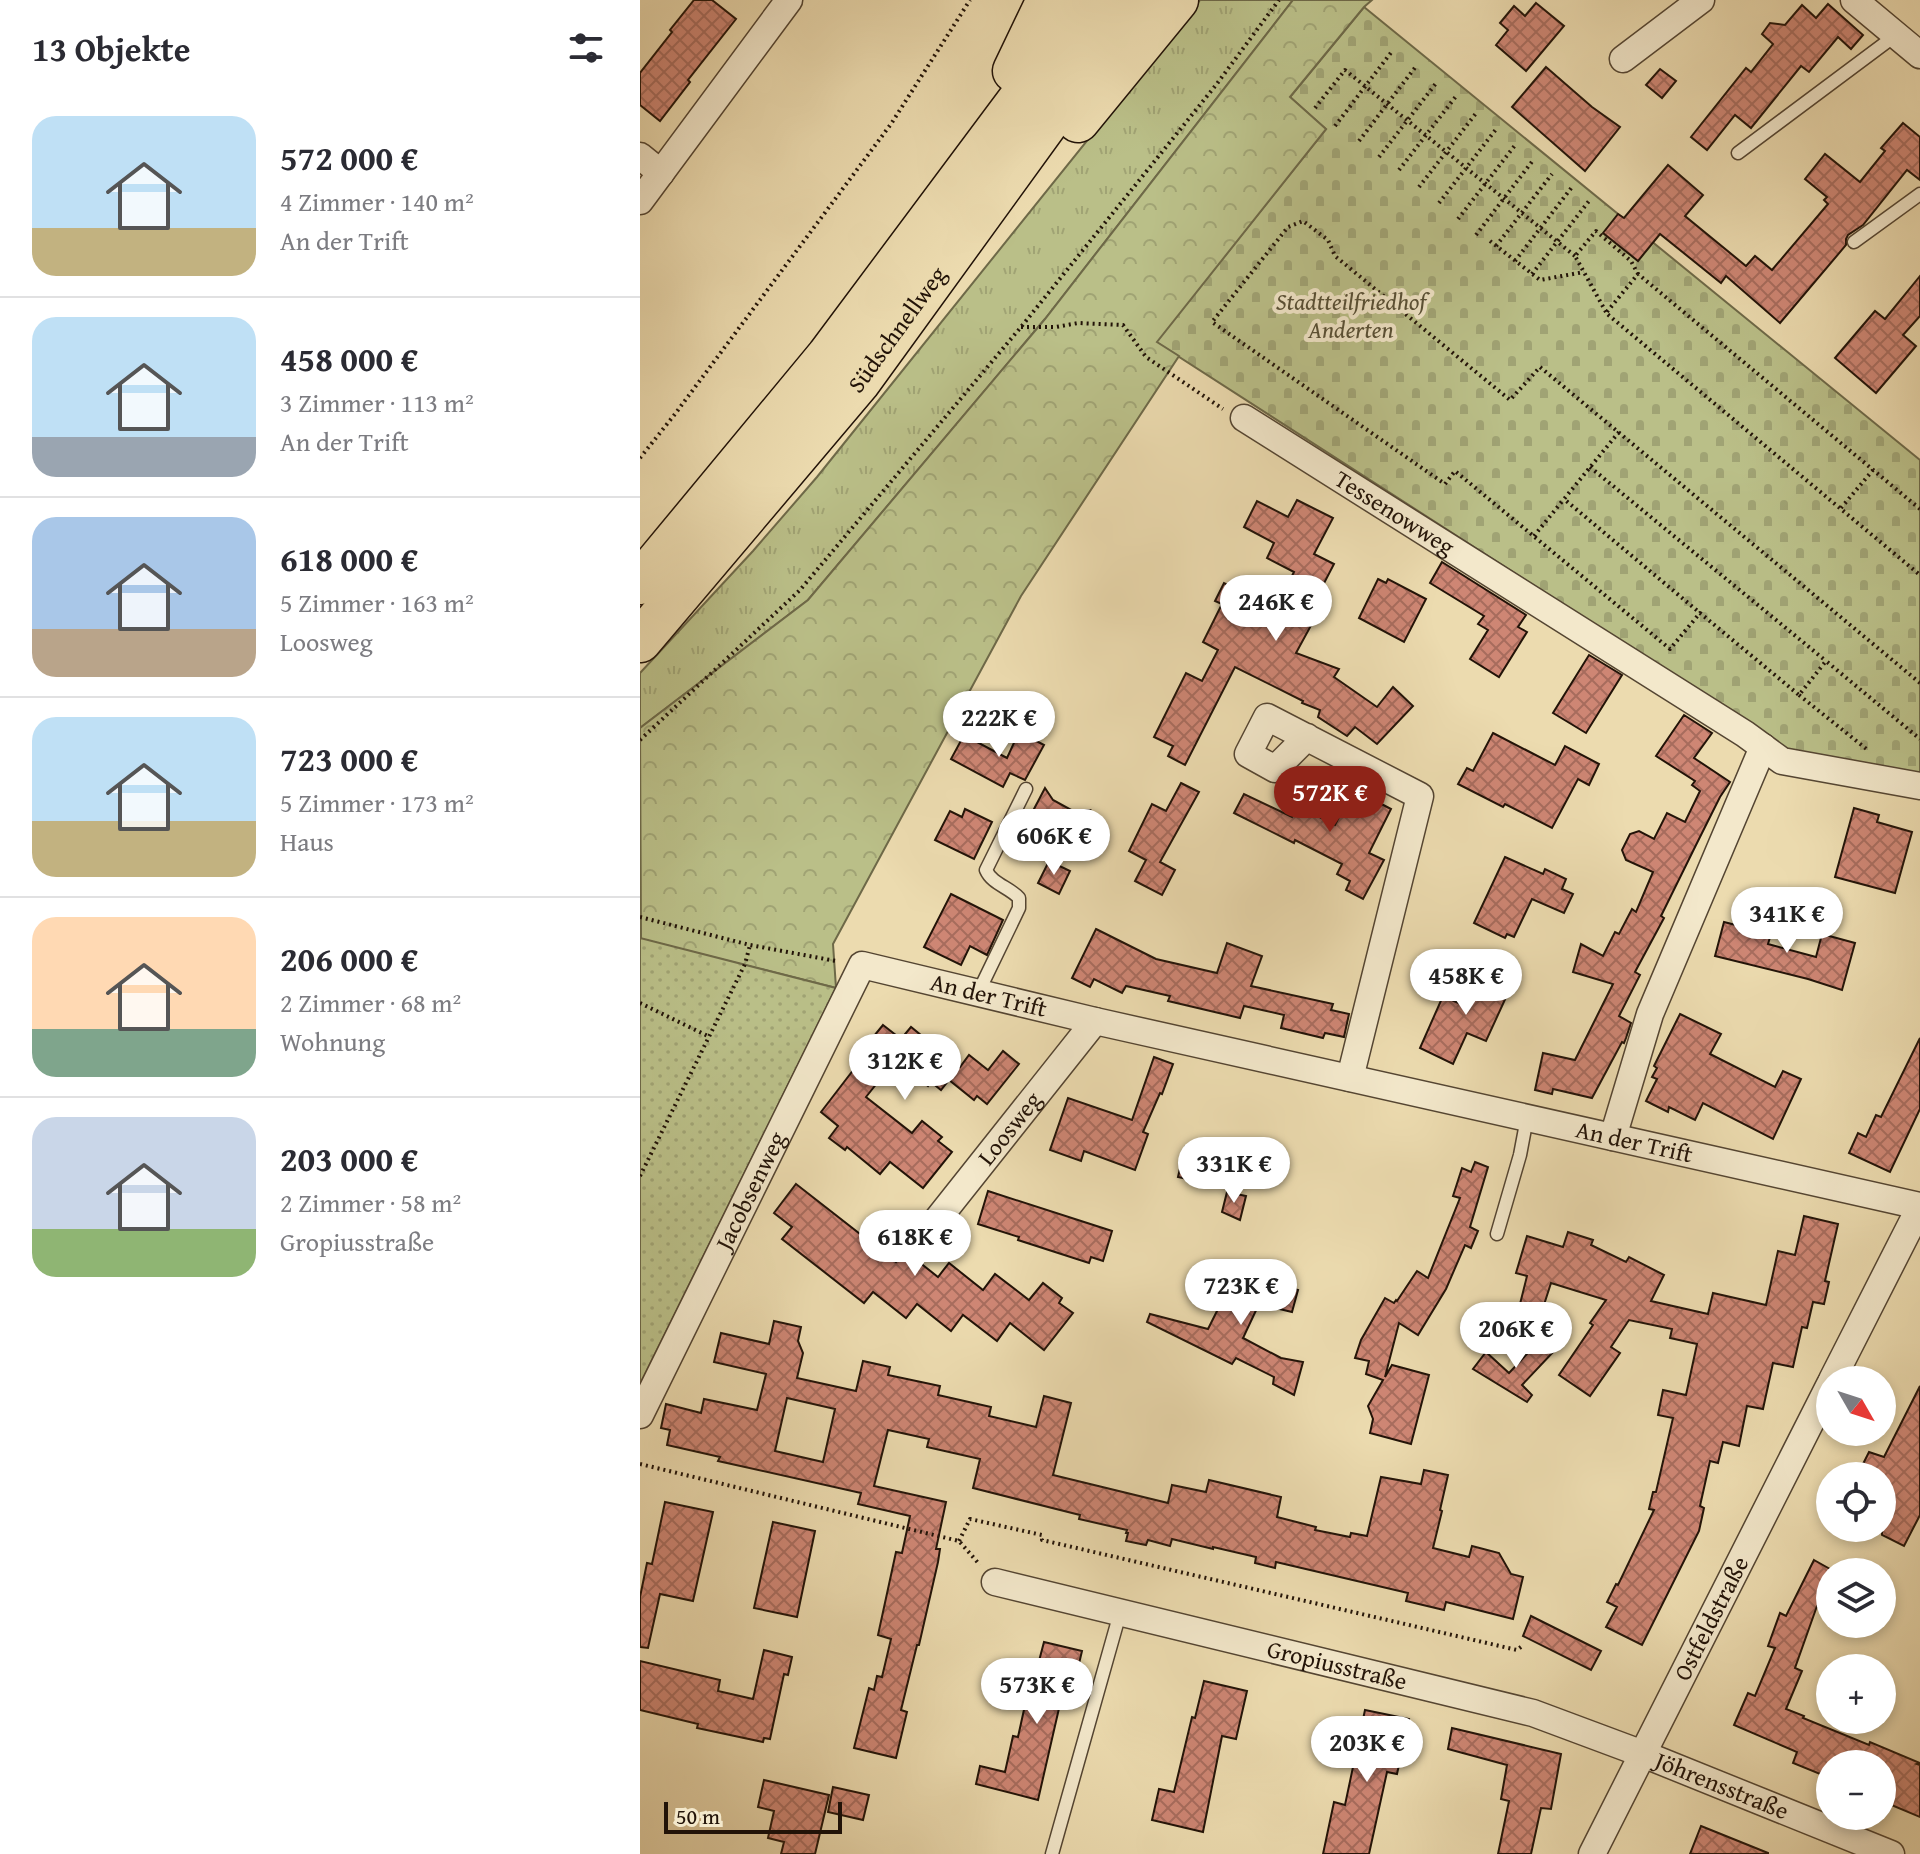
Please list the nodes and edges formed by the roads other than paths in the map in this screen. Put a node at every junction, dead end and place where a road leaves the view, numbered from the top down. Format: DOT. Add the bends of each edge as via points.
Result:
graph roads {
  1 [pos="789,0"];
  2 [pos="1048,0"];
  3 [pos="1087,0"];
  4 [pos="1131,0"];
  5 [pos="1177,0"];
  6 [pos="1701,0"];
  7 [pos="1854,0"];
  8 [pos="1896,35"];
  9 [pos="1920,55"];
  10 [pos="1623,59"];
  11 [pos="1738,153"];
  12 [pos="640,156"];
  13 [pos="661,173"];
  14 [pos="1920,194"];
  15 [pos="640,201"];
  16 [pos="939,209"];
  17 [pos="1854,242"];
  18 [pos="859,382"];
  19 [pos="1244,418"];
  20 [pos="640,583"];
  21 [pos="640,641"];
  22 [pos="1307,737"];
  23 [pos="1763,747"];
  24 [pos="1920,786"];
  25 [pos="1026,789"];
  26 [pos="862,965"];
  27 [pos="978,993"];
  28 [pos="1095,1021"];
  29 [pos="1350,1078"];
  30 [pos="1527,1118"];
  31 [pos="1613,1137"];
  32 [pos="1920,1206"];
  33 [pos="1497,1234"];
  34 [pos="925,1235"];
  35 [pos="1839,1366"];
  36 [pos="1816,1412"];
  37 [pos="640,1415"];
  38 [pos="995,1582"];
  39 [pos="1120,1613"];
  40 [pos="1643,1754"];
  41 [pos="1052,1854"];
  42 [pos="1592,1854"];
  43 [pos="1891,1854"];
  1 -- 13 [label="street"];
  2 -- 16 [label="highway"];
  3 -- 16 [label="highway, Südschnellweg"];
  4 -- 18 [label="highway, Südschnellweg"];
  5 -- 18 [label="highway"];
  6 -- 10 [label="street"];
  7 -- 8 [label="street"];
  8 -- 9 [label="street"];
  8 -- 11 [label="lane"];
  12 -- 13 [label="street"];
  13 -- 15 [label="street"];
  14 -- 17 [label="lane"];
  16 -- 20 [label="highway, Südschnellweg" via="828,356"];
  18 -- 21 [label="highway, Südschnellweg"];
  19 -- 23 [label="street, Tessenowweg"];
  22 -- 29 [label="street" via="1420,796"];
  23 -- 24 [label="street, Tessenowweg" via="1782,761"];
  23 -- 31 [label="street" via="1650,1014"];
  25 -- 27 [label="lane" via="986,870 1019,898 1019,908"];
  26 -- 27 [label="street, An der Trift"];
  26 -- 37 [label="street, Jacobsenweg"];
  27 -- 28 [label="street, An der Trift"];
  28 -- 29 [label="street, An der Trift"];
  28 -- 34 [label="street, Loosweg"];
  29 -- 30 [label="street, An der Trift"];
  30 -- 31 [label="street, An der Trift"];
  30 -- 33 [label="lane"];
  31 -- 32 [label="street, An der Trift"];
  32 -- 35 [label="street, Ostfeldstraße"];
  36 -- 40 [label="street, Ostfeldstraße"];
  38 -- 39 [label="street, Gropiusstraße"];
  39 -- 40 [label="street, Gropiusstraße" via="1533,1713"];
  39 -- 41 [label="lane"];
  40 -- 42 [label="street, Ostfeldstraße"];
  40 -- 43 [label="street, Jöhrensstraße"];
}
